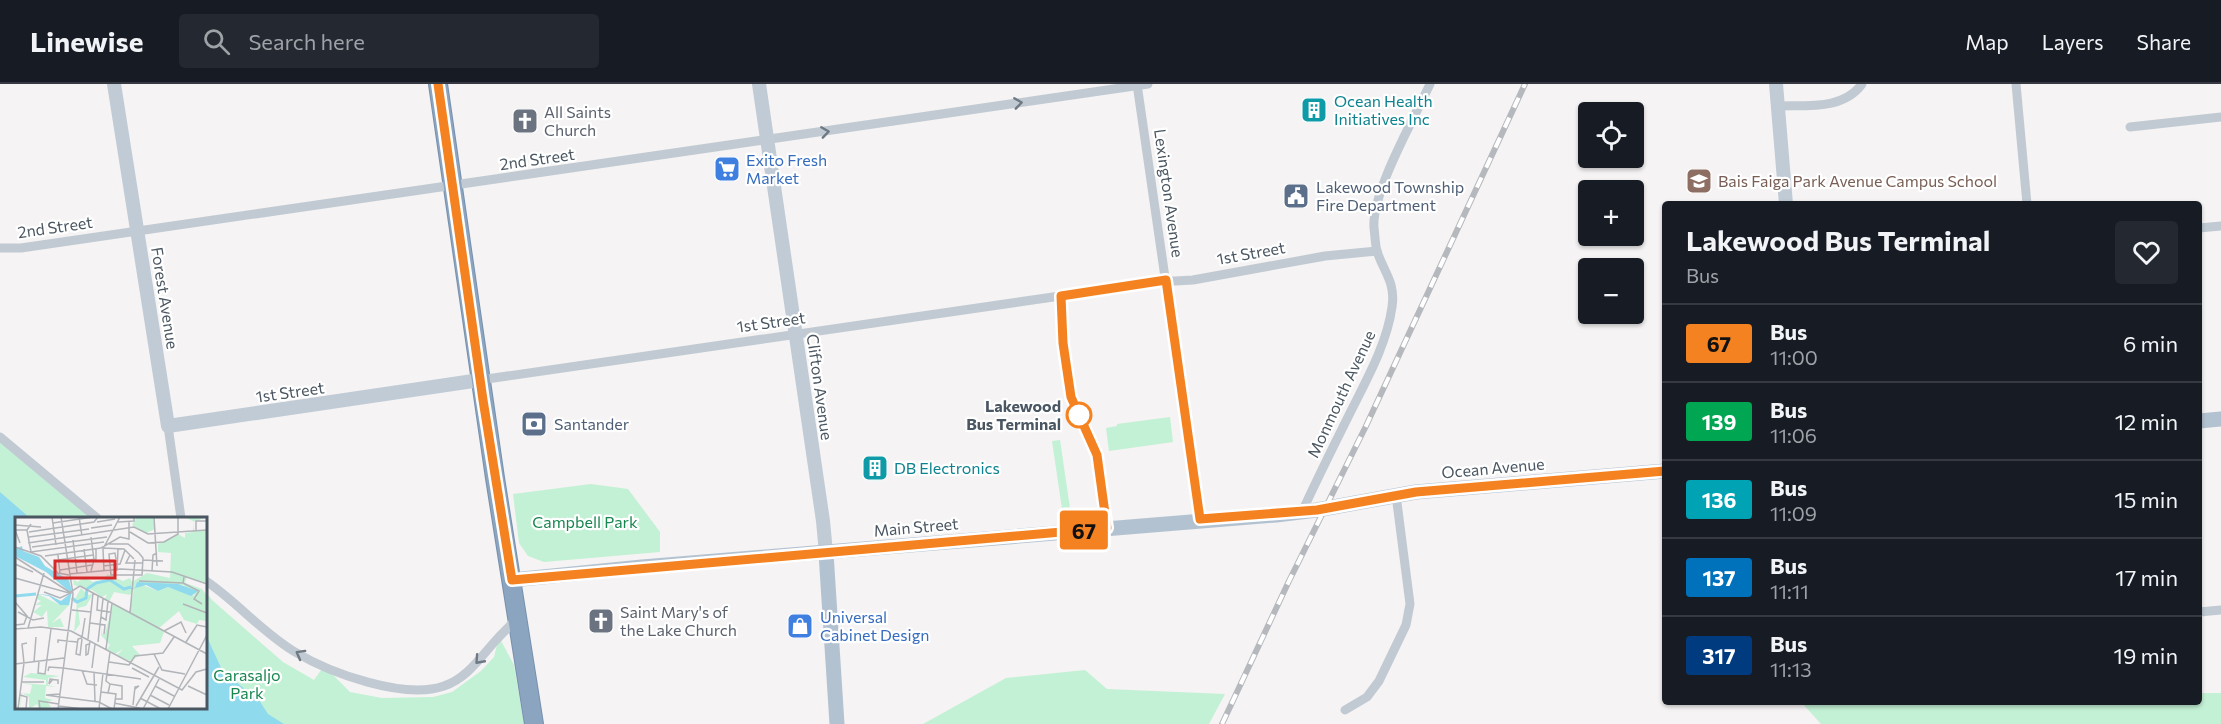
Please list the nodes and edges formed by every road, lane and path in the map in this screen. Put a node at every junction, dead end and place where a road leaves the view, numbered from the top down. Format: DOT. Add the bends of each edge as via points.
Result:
graph roads {
  1 [pos="114,84"];
  2 [pos="438,84"];
  3 [pos="759,84"];
  4 [pos="1141,84"];
  5 [pos="1430,84"];
  6 [pos="1776,84"];
  7 [pos="1862,84"];
  8 [pos="2016,84"];
  9 [pos="1778,106"];
  10 [pos="2221,117"];
  11 [pos="2130,127"];
  12 [pos="767,140"];
  13 [pos="453,185"];
  14 [pos="1786,201"];
  15 [pos="2027,201"];
  16 [pos="2221,226"];
  17 [pos="2202,228"];
  18 [pos="137,231"];
  19 [pos="0,248"];
  20 [pos="1377,251"];
  21 [pos="1166,280"];
  22 [pos="795,335"];
  23 [pos="480,380"];
  24 [pos="2221,419"];
  25 [pos="2202,421"];
  26 [pos="168,426"];
  27 [pos="0,438"];
  28 [pos="1662,471"];
  29 [pos="1396,495"];
  30 [pos="1324,508"];
  31 [pos="1302,512"];
  32 [pos="95,517"];
  33 [pos="181,517"];
  34 [pos="1200,519"];
  35 [pos="826,553"];
  36 [pos="512,580"];
  37 [pos="207,583"];
  38 [pos="2221,610"];
  39 [pos="2202,612"];
  40 [pos="517,616"];
  41 [pos="1345,710"];
  42 [pos="534,724"];
  43 [pos="837,724"];
  1 -- 18 [label="street, Forest Avenue"];
  2 -- 13 [label="highway"];
  3 -- 12 [label="street, Clifton Avenue"];
  12 -- 4 [label="street, 2nd Street, one-way"];
  4 -- 21 [label="street, Lexington Avenue"];
  5 -- 20 [label="street, Monmouth Avenue" via="1383,184 1374,225"];
  6 -- 9 [label="street"];
  7 -- 9 [label="street" via="1852,96 1836,104"];
  8 -- 15 [label="street"];
  9 -- 14 [label="street"];
  10 -- 11 [label="street"];
  12 -- 13 [label="street, 2nd Street"];
  12 -- 22 [label="street, Clifton Avenue"];
  13 -- 18 [label="street, 2nd Street"];
  13 -- 23 [label="highway"];
  16 -- 17 [label="street"];
  18 -- 19 [label="street, 2nd Street"];
  18 -- 26 [label="street, Forest Avenue"];
  20 -- 21 [label="street, 1st Street"];
  20 -- 31 [label="street, Monmouth Avenue" via="1390,276 1392,291 1387,331"];
  21 -- 22 [label="street, 1st Street"];
  21 -- 34 [label="street, Lexington Avenue"];
  22 -- 23 [label="street, 1st Street"];
  22 -- 35 [label="street, Clifton Avenue"];
  23 -- 26 [label="street, 1st Street"];
  23 -- 36 [label="highway"];
  24 -- 25 [label="main road"];
  26 -- 33 [label="street, Forest Avenue"];
  27 -- 32 [label="street"];
  28 -- 29 [label="main road, Ocean Avenue"];
  29 -- 30 [label="main road, Ocean Avenue"];
  29 -- 41 [label="street" via="1410,604 1406,625 1379,681 1367,697"];
  30 -- 31 [label="main road, Main Street"];
  31 -- 34 [label="main road, Main Street"];
  34 -- 35 [label="main road, Main Street"];
  35 -- 36 [label="main road, Main Street"];
  35 -- 43 [label="main road"];
  36 -- 40 [label="highway"];
  40 -- 37 [label="street, one-way" via="461,677 442,687 406,689 352,676 295,652"];
  38 -- 39 [label="street"];
  40 -- 42 [label="highway"];
}
